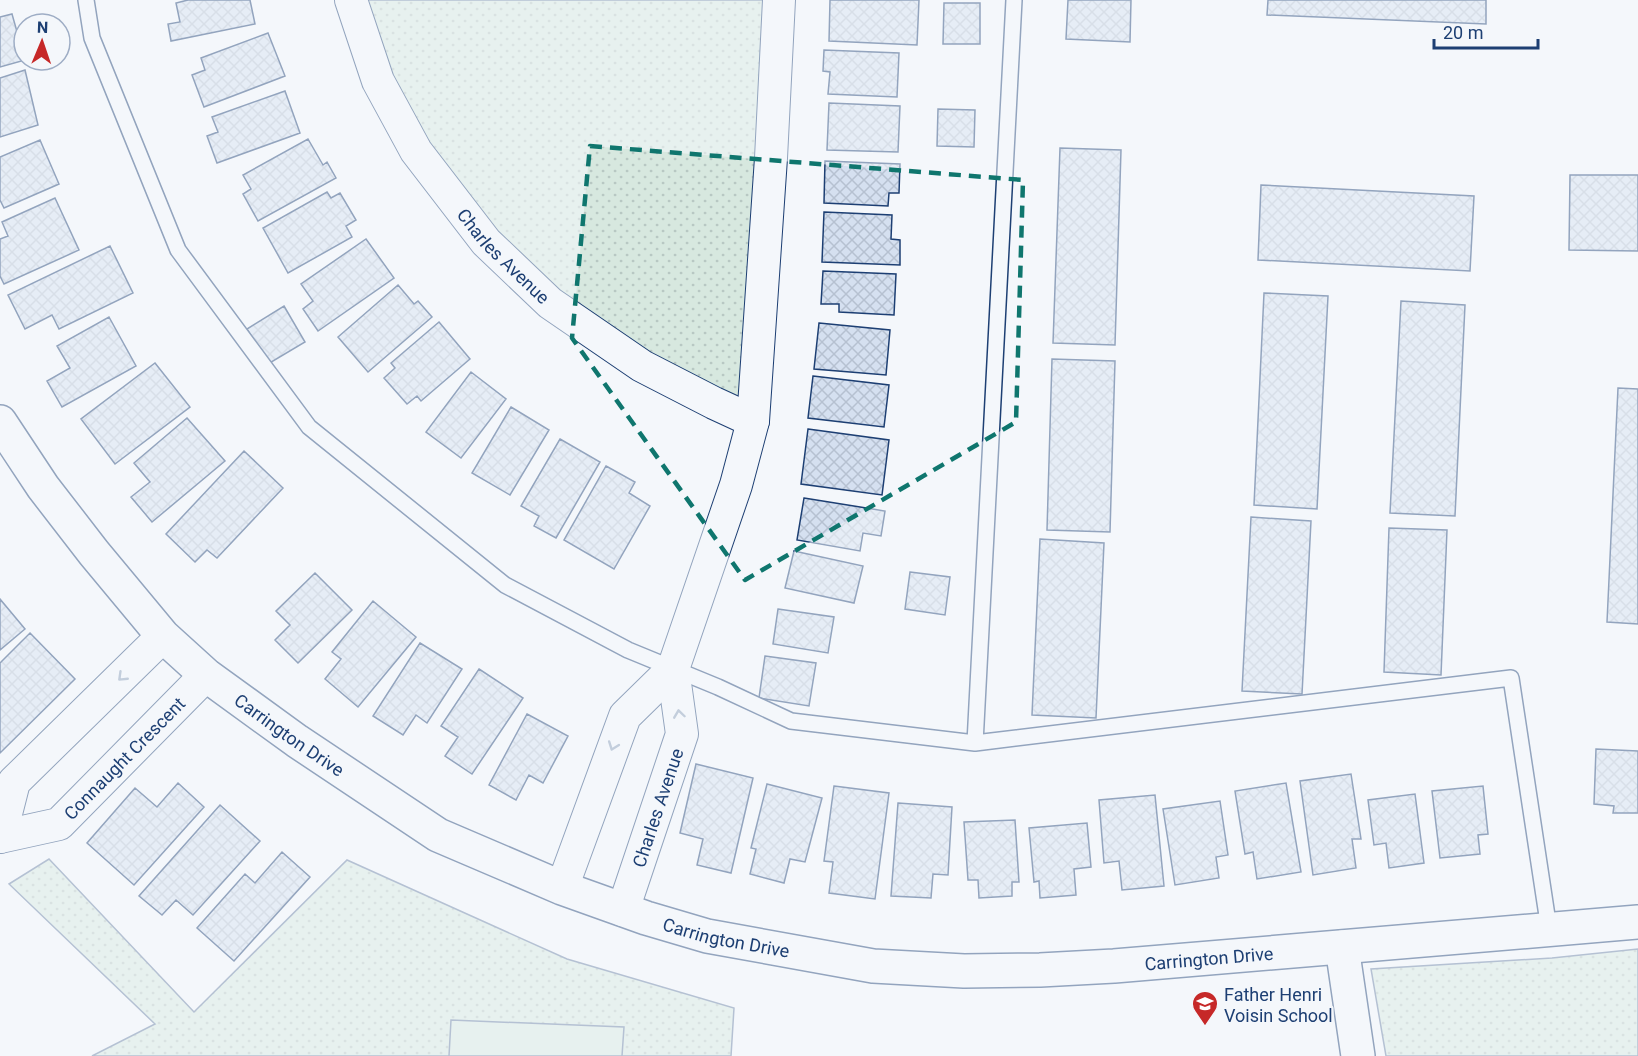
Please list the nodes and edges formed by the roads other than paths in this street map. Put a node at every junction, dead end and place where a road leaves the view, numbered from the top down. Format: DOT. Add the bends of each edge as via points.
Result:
graph roads {
  1 [pos="86,0"];
  2 [pos="351,0"];
  3 [pos="779,0"];
  4 [pos="1014,0"];
  5 [pos="753,421"];
  6 [pos="0,422"];
  7 [pos="163,636"];
  8 [pos="673,669"];
  9 [pos="206,675"];
  10 [pos="975,743"];
  11 [pos="0,837"];
  12 [pos="562,888"];
  13 [pos="623,910"];
  14 [pos="1638,922"];
  15 [pos="1549,928"];
  16 [pos="1342,947"];
  17 [pos="1358,1056"];
  1 -- 8 [label="lane" via="92,38 178,250 309,427 506,585 627,650"];
  2 -- 5 [label="street, Charles Avenue" via="378,81 416,151 486,242 550,303 642,366"];
  3 -- 5 [label="street, Charles Avenue"];
  4 -- 10 [label="lane"];
  5 -- 8 [label="street, Charles Avenue" via="736,485"];
  6 -- 7 [label="street, Carrington Drive" via="43,487"];
  7 -- 9 [label="street, Carrington Drive"];
  7 -- 11 [label="street, Connaught Crescent, one-way" via="14,782"];
  8 -- 10 [label="lane" via="791,721"];
  8 -- 12 [label="street, Charles Avenue, one-way" via="624,716"];
  13 -- 8 [label="street, Charles Avenue, one-way" via="682,734"];
  9 -- 11 [label="street, Connaught Crescent" via="60,824"];
  9 -- 12 [label="street, Carrington Drive" via="438,835"];
  10 -- 15 [label="lane" via="1511,678"];
  12 -- 13 [label="street, Carrington Drive"];
  13 -- 16 [label="street, Carrington Drive" via="707,936 873,966 964,971 1104,967"];
  14 -- 15 [label="street, Carrington Drive"];
  15 -- 16 [label="street, Carrington Drive"];
  16 -- 17 [label="street"];
}
